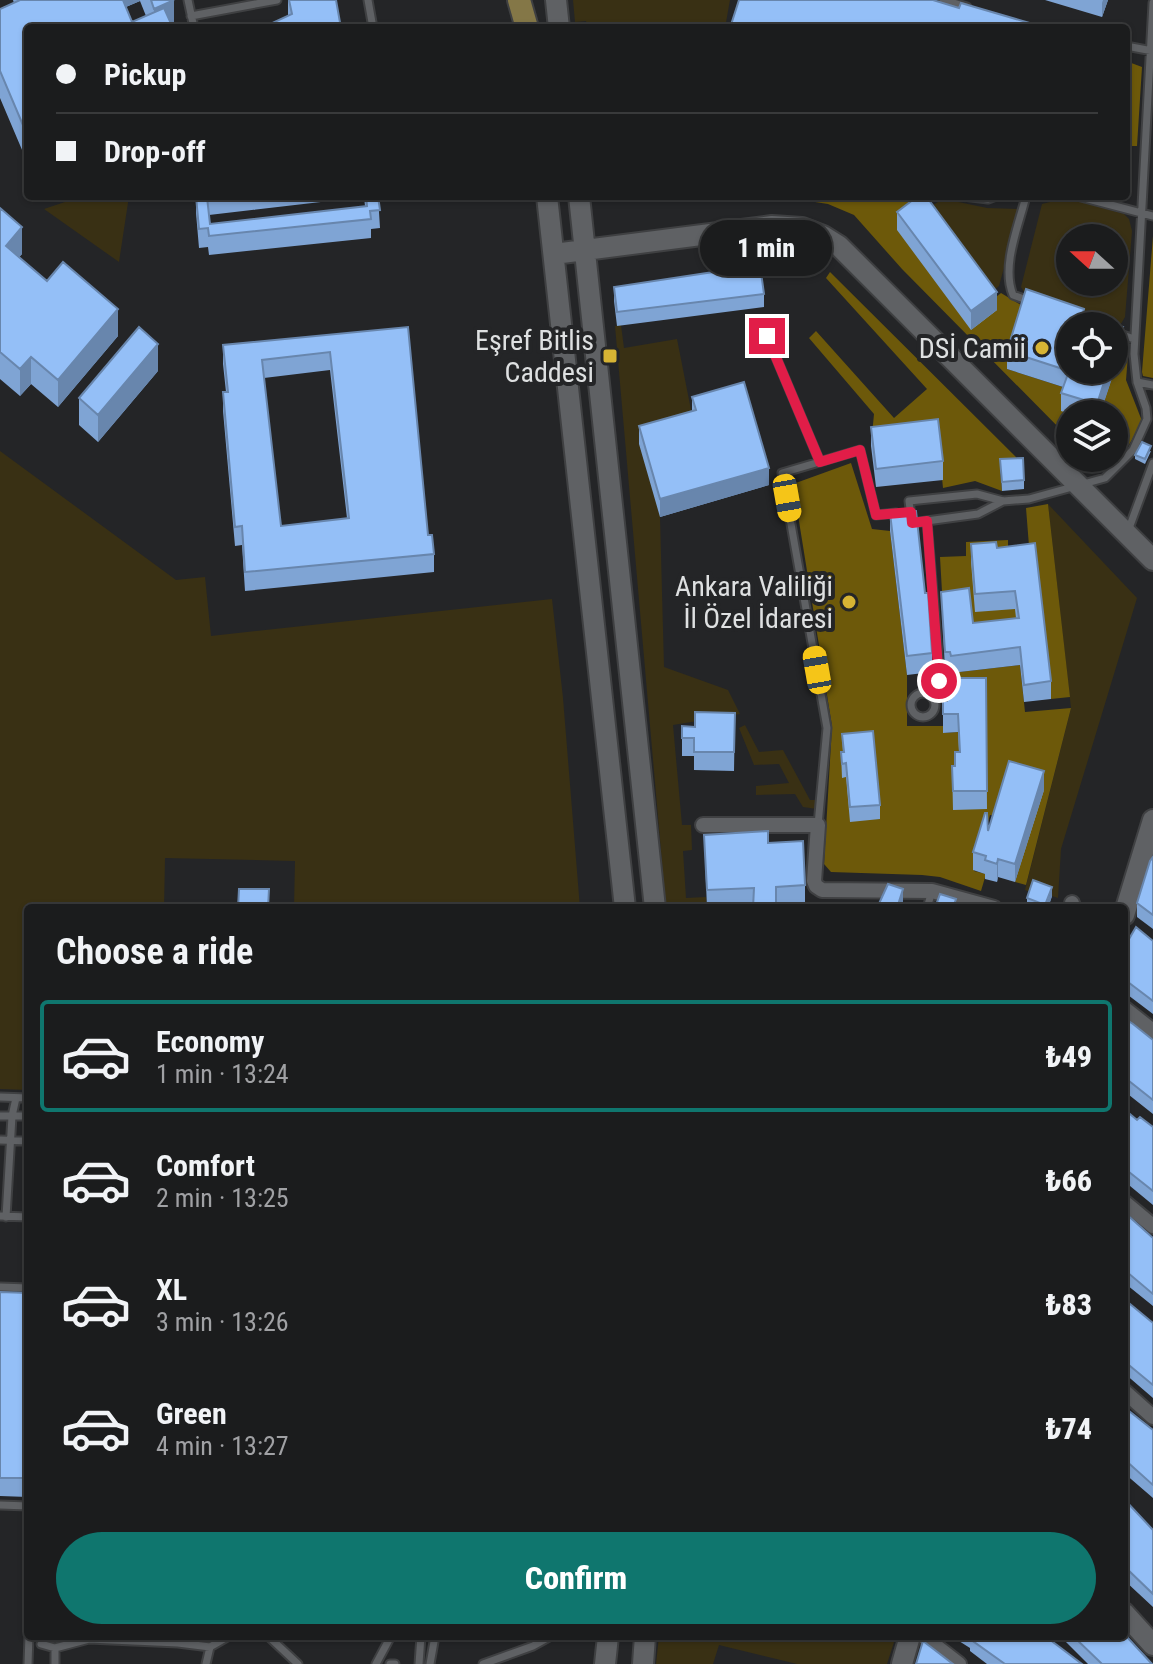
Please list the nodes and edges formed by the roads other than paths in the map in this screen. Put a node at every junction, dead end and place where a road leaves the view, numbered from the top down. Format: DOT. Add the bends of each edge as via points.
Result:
graph roads {
  1 [pos="188,0"];
  2 [pos="277,0"];
  3 [pos="368,0"];
  4 [pos="521,0"];
  5 [pos="556,0"];
  6 [pos="943,0"];
  7 [pos="953,1"];
  8 [pos="1153,3"];
  9 [pos="983,11"];
  10 [pos="191,16"];
  11 [pos="193,24"];
  12 [pos="372,24"];
  13 [pos="526,24"];
  14 [pos="559,24"];
  15 [pos="1130,47"];
  16 [pos="1152,50"];
  17 [pos="547,200"];
  18 [pos="579,200"];
  19 [pos="1025,200"];
  20 [pos="1092,200"];
  21 [pos="1142,213"];
  22 [pos="1153,216"];
  23 [pos="585,251"];
  24 [pos="554,254"];
  25 [pos="1042,305"];
  26 [pos="767,336"];
  27 [pos="1128,337"];
  28 [pos="1134,339"];
  29 [pos="1137,382"];
  30 [pos="1153,385"];
  31 [pos="820,462"];
  32 [pos="1153,463"];
  33 [pos="1080,485"];
  34 [pos="1003,501"];
  35 [pos="911,512"];
  36 [pos="927,521"];
  37 [pos="1128,534"];
  38 [pos="1153,560"];
  39 [pos="935,702"];
  40 [pos="703,825"];
  41 [pos="818,825"];
  42 [pos="1152,826"];
  43 [pos="932,891"];
  44 [pos="625,904"];
  45 [pos="655,904"];
  46 [pos="928,904"];
  47 [pos="979,904"];
  48 [pos="1127,904"];
  49 [pos="1128,1011"];
  50 [pos="1153,1031"];
  51 [pos="0,1097"];
  52 [pos="16,1098"];
  53 [pos="24,1098"];
  54 [pos="0,1116"];
  55 [pos="12,1116"];
  56 [pos="24,1116"];
  57 [pos="0,1140"];
  58 [pos="10,1140"];
  59 [pos="24,1141"];
  60 [pos="1128,1205"];
  61 [pos="3,1217"];
  62 [pos="24,1217"];
  63 [pos="1153,1226"];
  64 [pos="0,1287"];
  65 [pos="24,1288"];
  66 [pos="1128,1395"];
  67 [pos="1153,1417"];
  68 [pos="0,1505"];
  69 [pos="24,1506"];
  70 [pos="1128,1617"];
  71 [pos="29,1640"];
  72 [pos="85,1640"];
  73 [pos="111,1640"];
  74 [pos="222,1640"];
  75 [pos="272,1640"];
  76 [pos="389,1640"];
  77 [pos="421,1640"];
  78 [pos="434,1640"];
  79 [pos="544,1640"];
  80 [pos="608,1640"];
  81 [pos="645,1640"];
  82 [pos="909,1640"];
  83 [pos="928,1640"];
  84 [pos="41,1644"];
  85 [pos="1153,1645"];
  86 [pos="210,1647"];
  87 [pos="55,1648"];
  88 [pos="28,1664"];
  89 [pos="55,1664"];
  90 [pos="206,1664"];
  91 [pos="298,1664"];
  92 [pos="376,1664"];
  93 [pos="419,1664"];
  94 [pos="430,1664"];
  95 [pos="483,1664"];
  96 [pos="605,1664"];
  97 [pos="643,1664"];
  98 [pos="902,1664"];
  99 [pos="959,1664"];
  1 -- 10 [label="lane"];
  2 -- 10 [label="lane"];
  3 -- 12 [label="lane"];
  4 -- 13 [label="main road"];
  5 -- 14 [label="main road"];
  6 -- 7 [label="lane"];
  7 -- 9 [label="lane"];
  8 -- 16 [label="lane"];
  10 -- 11 [label="lane"];
  15 -- 16 [label="lane"];
  16 -- 21 [label="lane"];
  17 -- 24 [label="main road"];
  18 -- 23 [label="main road"];
  19 -- 25 [label="lane" via="1009,284 1013,295"];
  20 -- 21 [label="lane"];
  21 -- 22 [label="lane"];
  21 -- 28 [label="lane"];
  23 -- 24 [label="main road"];
  23 -- 33 [label="main road" via="777,225 826,237"];
  23 -- 45 [label="main road"];
  24 -- 44 [label="main road"];
  26 -- 31 [label="lane"];
  27 -- 28 [label="lane"];
  28 -- 29 [label="lane"];
  29 -- 30 [label="lane"];
  29 -- 33 [label="lane" via="1147,413 1133,450 1105,478"];
  31 -- 35 [label="lane" via="860,450 876,515"];
  31 -- 41 [label="lane" via="782,473 827,728"];
  32 -- 37 [label="lane"];
  33 -- 34 [label="lane"];
  33 -- 37 [label="main road"];
  34 -- 35 [label="lane" via="977,494 909,501"];
  34 -- 36 [label="lane" via="978,514"];
  35 -- 36 [label="lane" via="912,523"];
  36 -- 39 [label="lane" via="939,666"];
  37 -- 38 [label="main road"];
  40 -- 41 [label="street"];
  41 -- 43 [label="street" via="816,886 822,890"];
  42 -- 48 [label="main road"];
  43 -- 46 [label="lane"];
  43 -- 47 [label="street"];
  49 -- 50 [label="street"];
  51 -- 52 [label="lane"];
  52 -- 53 [label="lane"];
  52 -- 55 [label="lane"];
  54 -- 55 [label="lane"];
  55 -- 56 [label="lane"];
  55 -- 58 [label="lane"];
  57 -- 58 [label="lane"];
  58 -- 59 [label="lane"];
  58 -- 61 [label="lane"];
  60 -- 63 [label="street"];
  61 -- 62 [label="lane"];
  64 -- 65 [label="lane"];
  66 -- 67 [label="street"];
  68 -- 69 [label="lane"];
  70 -- 85 [label="main road"];
  71 -- 88 [label="lane"];
  72 -- 87 [label="lane"];
  73 -- 86 [label="lane"];
  74 -- 86 [label="lane"];
  75 -- 91 [label="lane"];
  76 -- 92 [label="lane"];
  77 -- 93 [label="lane"];
  78 -- 94 [label="lane"];
  79 -- 95 [label="lane"];
  80 -- 96 [label="main road"];
  81 -- 97 [label="main road"];
  82 -- 98 [label="main road"];
  83 -- 99 [label="street"];
  84 -- 87 [label="lane"];
  86 -- 90 [label="lane"];
  87 -- 89 [label="lane"];
}
